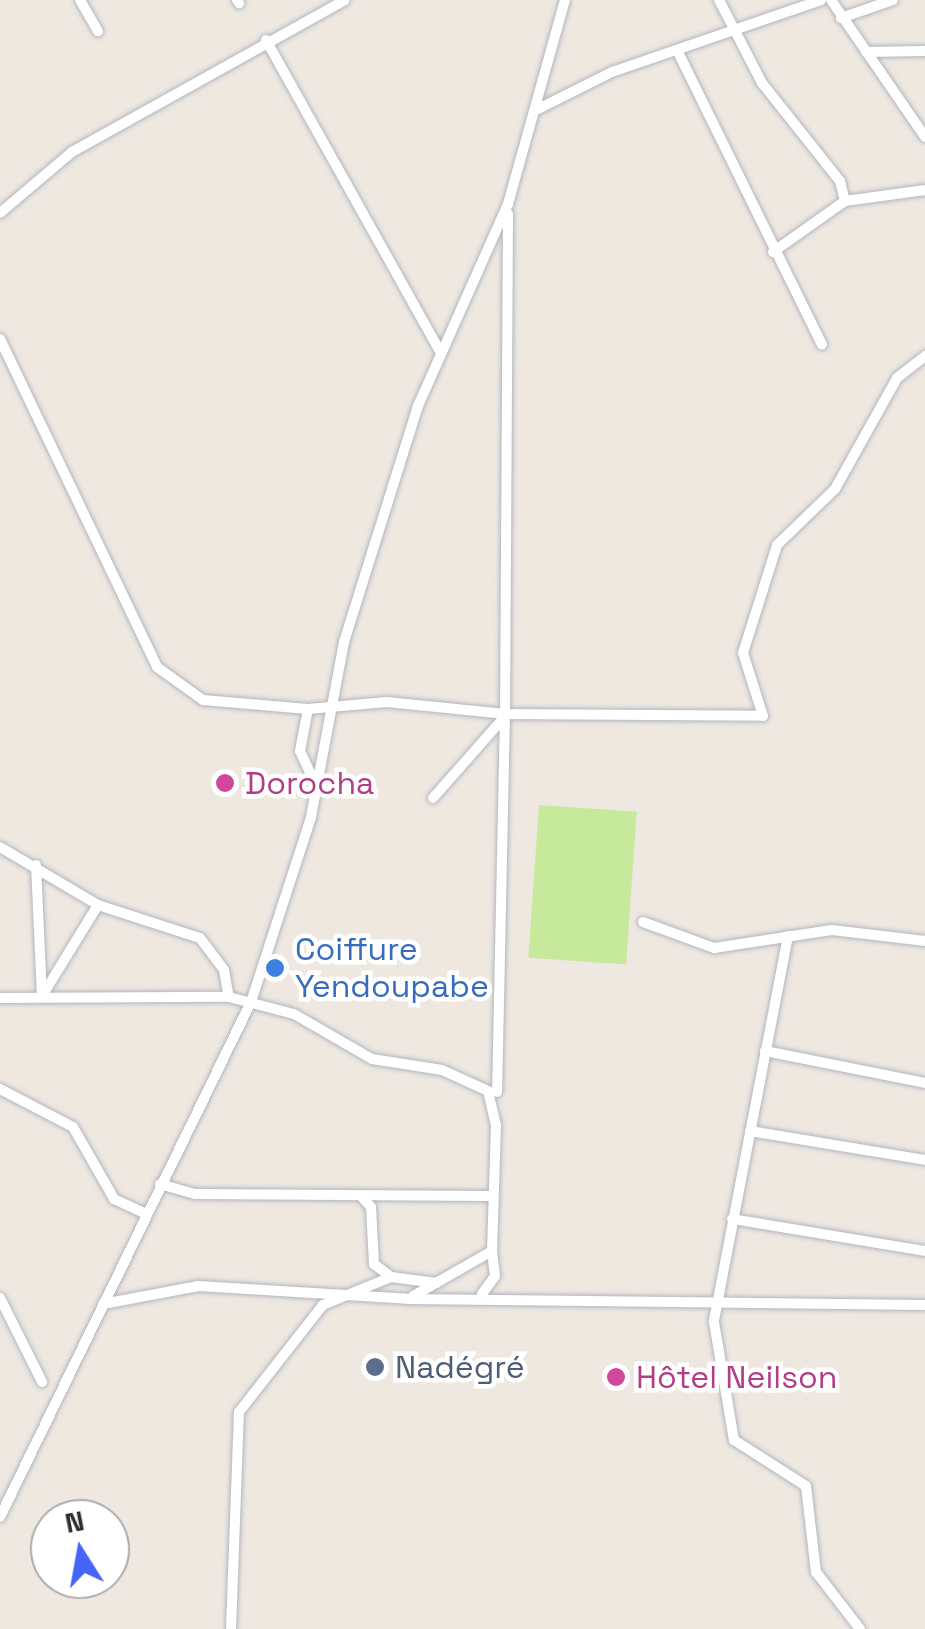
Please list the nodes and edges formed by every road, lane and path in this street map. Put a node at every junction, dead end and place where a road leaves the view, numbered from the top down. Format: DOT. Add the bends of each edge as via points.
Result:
graph roads {
  1 [pos="80,0"];
  2 [pos="345,0"];
  3 [pos="566,0"];
  4 [pos="719,0"];
  5 [pos="821,0"];
  6 [pos="831,0"];
  7 [pos="892,0"];
  8 [pos="841,18"];
  9 [pos="98,31"];
  10 [pos="738,31"];
  11 [pos="266,40"];
  12 [pos="678,52"];
  13 [pos="866,52"];
  14 [pos="925,52"];
  15 [pos="537,110"];
  16 [pos="925,137"];
  17 [pos="925,190"];
  18 [pos="845,201"];
  19 [pos="508,204"];
  20 [pos="0,213"];
  21 [pos="773,252"];
  22 [pos="0,338"];
  23 [pos="822,345"];
  24 [pos="440,351"];
  25 [pos="925,356"];
  26 [pos="308,709"];
  27 [pos="329,710"];
  28 [pos="504,714"];
  29 [pos="314,781"];
  30 [pos="433,798"];
  31 [pos="0,848"];
  32 [pos="36,866"];
  33 [pos="98,905"];
  34 [pos="643,922"];
  35 [pos="788,936"];
  36 [pos="925,941"];
  37 [pos="42,996"];
  38 [pos="228,997"];
  39 [pos="0,998"];
  40 [pos="251,1002"];
  41 [pos="766,1051"];
  42 [pos="925,1083"];
  43 [pos="0,1089"];
  44 [pos="496,1092"];
  45 [pos="750,1131"];
  46 [pos="925,1160"];
  47 [pos="160,1184"];
  48 [pos="361,1196"];
  49 [pos="490,1196"];
  50 [pos="146,1214"];
  51 [pos="732,1219"];
  52 [pos="492,1251"];
  53 [pos="925,1251"];
  54 [pos="390,1277"];
  55 [pos="438,1283"];
  56 [pos="482,1294"];
  57 [pos="343,1295"];
  58 [pos="0,1298"];
  59 [pos="408,1298"];
  60 [pos="716,1303"];
  61 [pos="103,1304"];
  62 [pos="925,1305"];
  63 [pos="42,1382"];
  64 [pos="0,1517"];
  65 [pos="231,1629"];
  66 [pos="860,1629"];
  1 -- 9 [label="street"];
  2 -- 11 [label="street"];
  3 -- 15 [label="street"];
  4 -- 10 [label="street"];
  5 -- 10 [label="street"];
  6 -- 8 [label="street"];
  7 -- 8 [label="street"];
  8 -- 13 [label="street"];
  10 -- 12 [label="street"];
  10 -- 18 [label="street" via="762,84 840,181"];
  11 -- 20 [label="street" via="43,170"];
  11 -- 24 [label="street"];
  12 -- 15 [label="street"];
  12 -- 21 [label="street"];
  13 -- 14 [label="street"];
  13 -- 16 [label="street"];
  15 -- 19 [label="street"];
  17 -- 18 [label="street"];
  18 -- 21 [label="street"];
  19 -- 24 [label="street"];
  19 -- 28 [label="street"];
  21 -- 23 [label="street"];
  22 -- 26 [label="street" via="157,667 203,700"];
  24 -- 27 [label="street"];
  25 -- 28 [label="street" via="897,378 835,490 777,545 743,653 763,716"];
  26 -- 27 [label="street"];
  26 -- 29 [label="street" via="300,751"];
  27 -- 28 [label="street" via="386,702"];
  27 -- 29 [label="street"];
  28 -- 30 [label="street" via="490,744"];
  28 -- 44 [label="street"];
  29 -- 40 [label="street" via="311,817"];
  31 -- 32 [label="street"];
  32 -- 33 [label="street"];
  32 -- 37 [label="street"];
  33 -- 37 [label="street"];
  33 -- 38 [label="street" via="200,938 224,970"];
  34 -- 35 [label="street" via="714,948"];
  35 -- 36 [label="street" via="832,930"];
  35 -- 41 [label="street"];
  37 -- 38 [label="street"];
  37 -- 39 [label="street"];
  38 -- 40 [label="street"];
  40 -- 47 [label="street"];
  40 -- 49 [label="street" via="294,1014 372,1058 442,1070 488,1091 496,1125"];
  41 -- 42 [label="street"];
  41 -- 45 [label="street"];
  43 -- 50 [label="street" via="73,1126 114,1198"];
  45 -- 46 [label="street"];
  45 -- 51 [label="street"];
  47 -- 48 [label="street" via="196,1194"];
  47 -- 50 [label="street"];
  48 -- 49 [label="street"];
  48 -- 54 [label="street" via="371,1207 367,1244"];
  49 -- 52 [label="street"];
  50 -- 61 [label="street"];
  51 -- 53 [label="street"];
  51 -- 60 [label="street"];
  52 -- 55 [label="street"];
  52 -- 56 [label="street" via="496,1276"];
  54 -- 55 [label="street"];
  54 -- 57 [label="street"];
  55 -- 59 [label="street"];
  56 -- 59 [label="street"];
  56 -- 60 [label="street"];
  57 -- 59 [label="street"];
  57 -- 61 [label="street" via="198,1286"];
  57 -- 65 [label="street" via="324,1305 239,1412"];
  58 -- 63 [label="street"];
  60 -- 62 [label="street"];
  60 -- 66 [label="street" via="734,1440 806,1486 816,1572"];
  61 -- 64 [label="street"];
}
